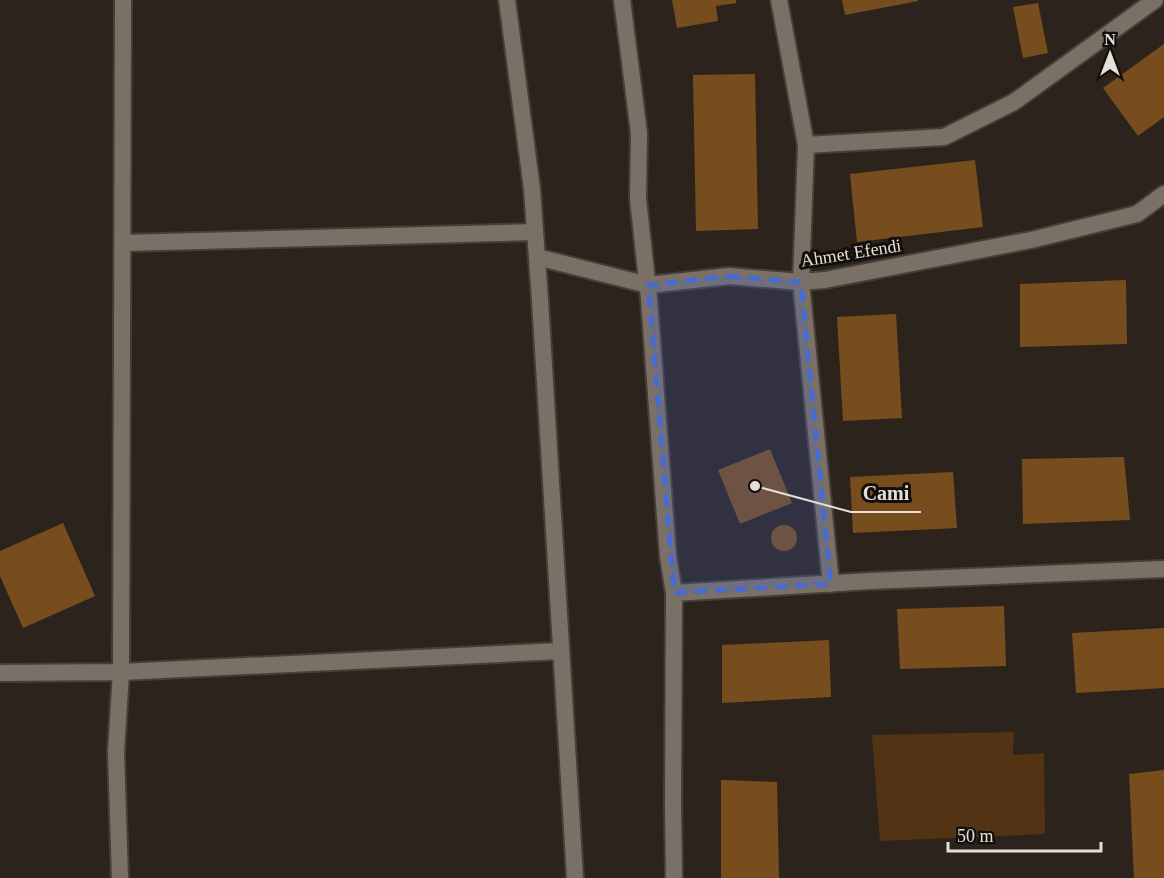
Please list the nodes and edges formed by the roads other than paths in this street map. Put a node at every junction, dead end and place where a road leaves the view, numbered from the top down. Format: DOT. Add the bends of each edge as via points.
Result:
graph roads {
  1 [pos="123,0"];
  2 [pos="507,0"];
  3 [pos="622,0"];
  4 [pos="779,0"];
  5 [pos="1155,0"];
  6 [pos="806,145"];
  7 [pos="1164,194"];
  8 [pos="535,232"];
  9 [pos="123,243"];
  10 [pos="537,257"];
  11 [pos="801,282"];
  12 [pos="648,285"];
  13 [pos="1164,569"];
  14 [pos="831,584"];
  15 [pos="674,593"];
  16 [pos="561,651"];
  17 [pos="121,672"];
  18 [pos="0,673"];
  19 [pos="120,878"];
  20 [pos="575,878"];
  21 [pos="674,878"];
  1 -- 9 [label="street"];
  2 -- 8 [label="street"];
  3 -- 12 [label="street" via="639,133 638,199"];
  4 -- 6 [label="street"];
  5 -- 6 [label="street" via="1014,102 944,137"];
  6 -- 11 [label="street"];
  7 -- 11 [label="street, Ahmet Efendi" via="1137,214 1041,237"];
  8 -- 9 [label="street"];
  8 -- 10 [label="street"];
  9 -- 17 [label="street"];
  10 -- 12 [label="street, Ahmet Efendi"];
  10 -- 16 [label="street"];
  11 -- 12 [label="street, Ahmet Efendi" via="729,276"];
  11 -- 14 [label="street"];
  12 -- 15 [label="street"];
  13 -- 14 [label="street"];
  14 -- 15 [label="street"];
  15 -- 21 [label="street"];
  16 -- 17 [label="street"];
  16 -- 20 [label="street"];
  17 -- 18 [label="street"];
  17 -- 19 [label="street" via="116,752"];
}
